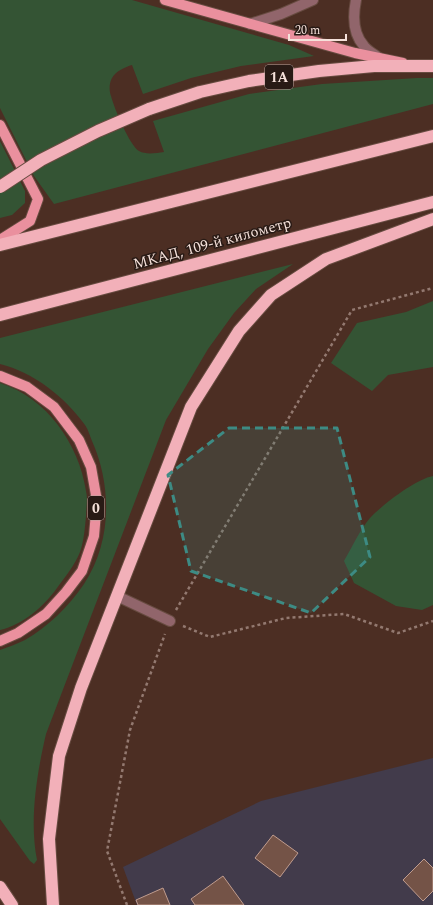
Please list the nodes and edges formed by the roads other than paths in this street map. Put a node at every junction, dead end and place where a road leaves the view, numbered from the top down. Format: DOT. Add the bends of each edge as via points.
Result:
graph roads {
  1 [pos="165,0"];
  2 [pos="313,0"];
  3 [pos="356,0"];
  4 [pos="250,24"];
  5 [pos="379,58"];
  6 [pos="413,65"];
  7 [pos="433,66"];
  8 [pos="0,125"];
  9 [pos="433,136"];
  10 [pos="0,187"];
  11 [pos="433,202"];
  12 [pos="433,219"];
  13 [pos="0,240"];
  14 [pos="0,245"];
  15 [pos="0,315"];
  16 [pos="0,376"];
  17 [pos="117,596"];
  18 [pos="170,621"];
  19 [pos="0,641"];
  20 [pos="0,887"];
  21 [pos="12,905"];
  22 [pos="54,905"];
  1 -- 4 [label="main road"];
  2 -- 4 [label="lane"];
  3 -- 5 [label="lane" via="356,33 363,46"];
  4 -- 5 [label="main road"];
  5 -- 6 [label="main road"];
  6 -- 7 [label="highway"];
  6 -- 10 [label="highway, 1A, bridge" via="326,70 248,81 200,92 149,109 98,131 41,160"];
  8 -- 13 [label="main road" via="38,199 30,221"];
  9 -- 14 [label="highway"];
  11 -- 15 [label="highway, МКАД, 109-й километр"];
  12 -- 17 [label="highway" via="326,260 271,295 239,330 190,407"];
  16 -- 19 [label="main road, 0" via="27,387 54,407 79,440 91,467 97,501 94,536 82,571 46,614 18,634"];
  17 -- 18 [label="lane"];
  17 -- 22 [label="highway" via="81,688 59,756 49,839"];
  20 -- 21 [label="highway"];
}
